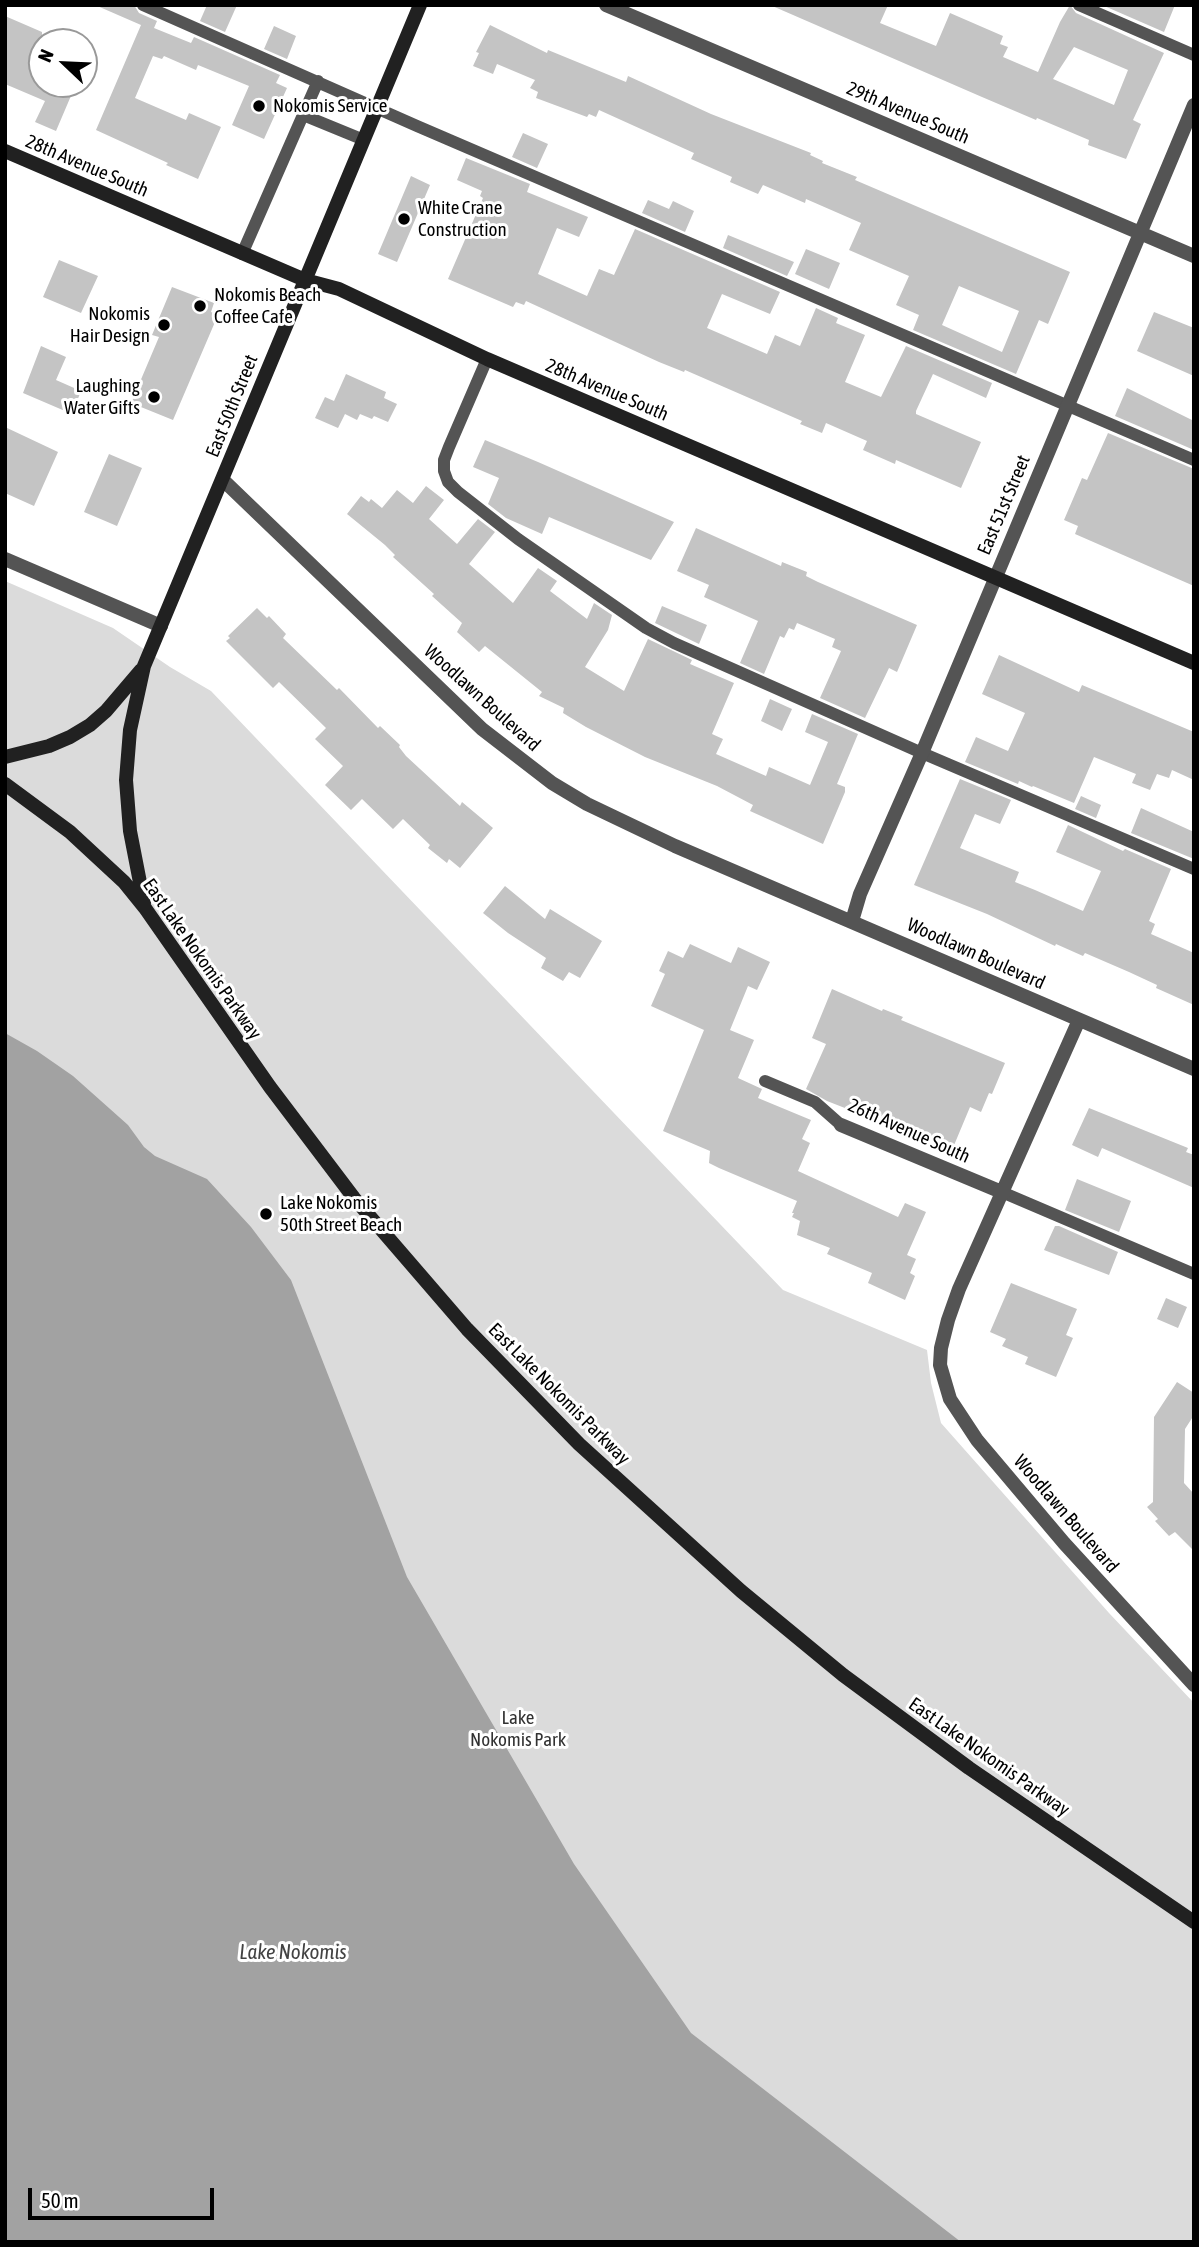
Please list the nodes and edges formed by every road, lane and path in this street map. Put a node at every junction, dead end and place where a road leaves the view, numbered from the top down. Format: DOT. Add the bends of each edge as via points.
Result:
graph roads {
  1 [pos="143,5"];
  2 [pos="421,5"];
  3 [pos="606,5"];
  4 [pos="1079,5"];
  5 [pos="1194,55"];
  6 [pos="318,81"];
  7 [pos="1194,105"];
  8 [pos="377,107"];
  9 [pos="303,115"];
  10 [pos="364,140"];
  11 [pos="5,152"];
  12 [pos="1140,232"];
  13 [pos="242,254"];
  14 [pos="1194,256"];
  15 [pos="304,281"];
  16 [pos="487,359"];
  17 [pos="1068,405"];
  18 [pos="1194,460"];
  19 [pos="223,480"];
  20 [pos="5,559"];
  21 [pos="994,577"];
  22 [pos="161,626"];
  23 [pos="1194,663"];
  24 [pos="144,666"];
  25 [pos="922,753"];
  26 [pos="5,757"];
  27 [pos="5,783"];
  28 [pos="1194,869"];
  29 [pos="145,908"];
  30 [pos="852,921"];
  31 [pos="1079,1020"];
  32 [pos="1194,1069"];
  33 [pos="765,1081"];
  34 [pos="841,1125"];
  35 [pos="1004,1193"];
  36 [pos="1194,1274"];
  37 [pos="1194,1685"];
  38 [pos="1194,1922"];
  1 -- 6 [label="lane"];
  2 -- 8 [label="street, East 50th Street"];
  3 -- 12 [label="street, 29th Avenue South"];
  4 -- 5 [label="lane"];
  6 -- 8 [label="lane"];
  6 -- 9 [label="lane"];
  7 -- 12 [label="street, East 51st Street"];
  8 -- 10 [label="street, East 50th Street"];
  8 -- 17 [label="lane"];
  9 -- 10 [label="lane"];
  9 -- 13 [label="lane"];
  10 -- 15 [label="street, East 50th Street"];
  11 -- 13 [label="street, 28th Avenue South"];
  12 -- 14 [label="street, 29th Avenue South"];
  12 -- 17 [label="street, East 51st Street"];
  13 -- 15 [label="street, 28th Avenue South"];
  15 -- 16 [label="street, 28th Avenue South" via="339,289"];
  15 -- 19 [label="street, East 50th Street"];
  16 -- 21 [label="street, 28th Avenue South"];
  16 -- 25 [label="lane" via="444,460 448,482 458,492 646,628"];
  17 -- 18 [label="lane"];
  17 -- 21 [label="street, East 51st Street"];
  19 -- 22 [label="street, East 50th Street"];
  19 -- 30 [label="street, Woodlawn Boulevard" via="482,729 536,773 628,825"];
  20 -- 22 [label="street"];
  21 -- 23 [label="street, 28th Avenue South"];
  21 -- 25 [label="street, East 51st Street"];
  22 -- 24 [label="street, East 50th Street"];
  24 -- 26 [label="street, East 50th Street" via="90,725 49,746"];
  24 -- 29 [label="street, East 50th Street" via="130,730 126,779 130,831"];
  25 -- 28 [label="lane"];
  25 -- 30 [label="street, East 51st Street"];
  27 -- 29 [label="street, East Lake Nokomis Parkway" via="81,841"];
  29 -- 38 [label="street, East Lake Nokomis Parkway" via="262,1077 354,1198 453,1314 570,1436 824,1661 937,1745"];
  30 -- 31 [label="street, Woodlawn Boulevard"];
  31 -- 32 [label="street"];
  31 -- 35 [label="street, Woodlawn Boulevard"];
  33 -- 34 [label="lane, 26th Avenue South" via="815,1102"];
  34 -- 35 [label="street, 26th Avenue South"];
  35 -- 36 [label="lane"];
  35 -- 37 [label="street, Woodlawn Boulevard" via="948,1320 940,1359 946,1389 977,1440"];
}
